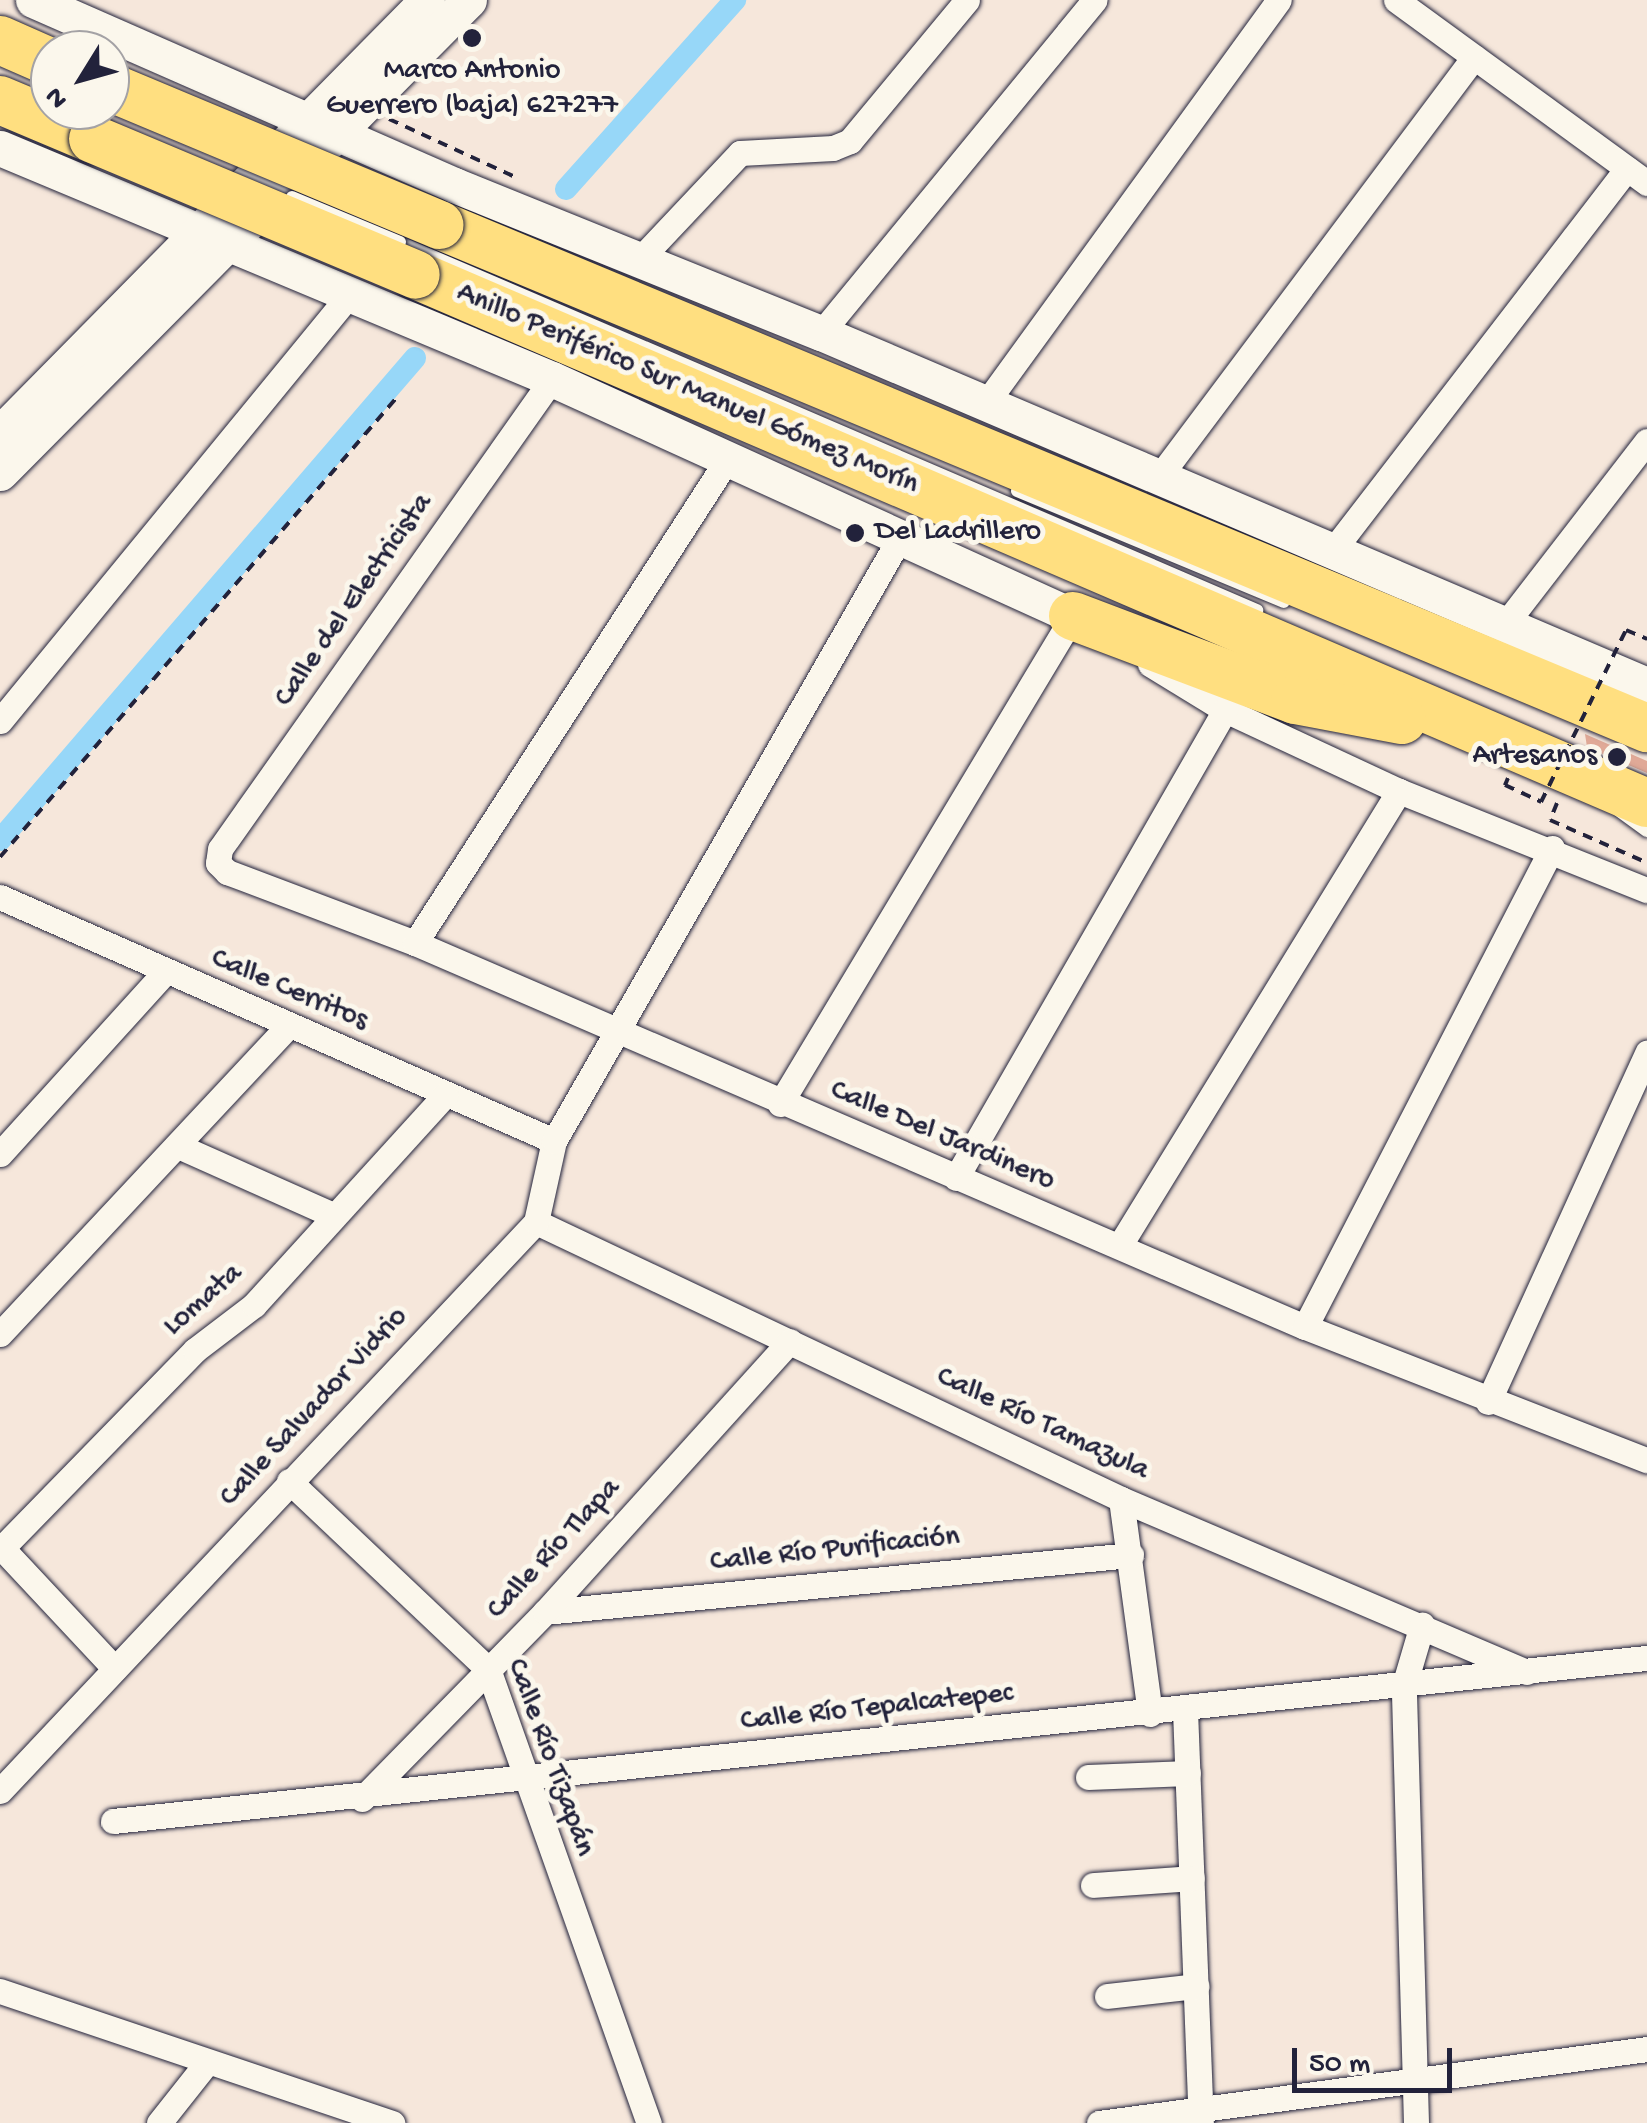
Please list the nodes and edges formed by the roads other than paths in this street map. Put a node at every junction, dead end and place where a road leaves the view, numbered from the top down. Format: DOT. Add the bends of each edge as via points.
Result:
graph roads {
  1 [pos="33,0"];
  2 [pos="426,0"];
  3 [pos="469,0"];
  4 [pos="967,0"];
  5 [pos="1096,0"];
  6 [pos="1279,0"];
  7 [pos="1396,0"];
  8 [pos="0,40"];
  9 [pos="139,46"];
  10 [pos="30,53"];
  11 [pos="1474,57"];
  12 [pos="130,97"];
  13 [pos="0,100"];
  14 [pos="321,125"];
  15 [pos="0,148"];
  16 [pos="87,160"];
  17 [pos="239,168"];
  18 [pos="1637,176"];
  19 [pos="422,231"];
  20 [pos="212,238"];
  21 [pos="641,258"];
  22 [pos="350,294"];
  23 [pos="821,333"];
  24 [pos="552,378"];
  25 [pos="986,403"];
  26 [pos="0,433"];
  27 [pos="1647,441"];
  28 [pos="727,460"];
  29 [pos="0,473"];
  30 [pos="1159,477"];
  31 [pos="898,541"];
  32 [pos="1334,549"];
  33 [pos="1291,605"];
  34 [pos="1073,616"];
  35 [pos="1273,617"];
  36 [pos="1503,627"];
  37 [pos="1647,685"];
  38 [pos="1226,710"];
  39 [pos="0,721"];
  40 [pos="1647,728"];
  41 [pos="1479,734"];
  42 [pos="1570,786"];
  43 [pos="1399,791"];
  44 [pos="1647,803"];
  45 [pos="1647,831"];
  46 [pos="1552,848"];
  47 [pos="218,863"];
  48 [pos="1647,890"];
  49 [pos="0,898"];
  50 [pos="415,943"];
  51 [pos="165,972"];
  52 [pos="289,1025"];
  53 [pos="617,1032"];
  54 [pos="1647,1053"];
  55 [pos="444,1095"];
  56 [pos="780,1104"];
  57 [pos="554,1141"];
  58 [pos="178,1146"];
  59 [pos="0,1154"];
  60 [pos="956,1178"];
  61 [pos="333,1215"];
  62 [pos="536,1222"];
  63 [pos="1120,1245"];
  64 [pos="1305,1327"];
  65 [pos="0,1334"];
  66 [pos="790,1341"];
  67 [pos="1488,1402"];
  68 [pos="1647,1460"];
  69 [pos="288,1481"];
  70 [pos="1121,1499"];
  71 [pos="0,1548"];
  72 [pos="1131,1555"];
  73 [pos="545,1612"];
  74 [pos="1422,1625"];
  75 [pos="1647,1658"];
  76 [pos="488,1668"];
  77 [pos="115,1670"];
  78 [pos="1527,1672"];
  79 [pos="1404,1686"];
  80 [pos="1185,1710"];
  81 [pos="1150,1714"];
  82 [pos="1188,1773"];
  83 [pos="1088,1777"];
  84 [pos="522,1778"];
  85 [pos="0,1792"];
  86 [pos="362,1799"];
  87 [pos="112,1821"];
  88 [pos="1192,1878"];
  89 [pos="1094,1885"];
  90 [pos="1196,1986"];
  91 [pos="0,1991"];
  92 [pos="1107,1996"];
  93 [pos="1647,2049"];
  94 [pos="205,2065"];
  95 [pos="1416,2084"];
  96 [pos="1201,2116"];
  97 [pos="158,2123"];
  98 [pos="392,2123"];
  99 [pos="649,2123"];
  100 [pos="1098,2123"];
  101 [pos="1416,2123"];
  1 -- 9 [label="main road"];
  2 -- 14 [label="main road"];
  3 -- 14 [label="main road"];
  4 -- 21 [label="street" via="850,141 833,148 740,153"];
  5 -- 23 [label="street"];
  6 -- 25 [label="street"];
  7 -- 11 [label="street"];
  8 -- 10 [label="highway"];
  9 -- 14 [label="main road"];
  9 -- 16 [label="main road" via="174,91 175,126 166,151 141,174"];
  11 -- 18 [label="street"];
  11 -- 30 [label="street"];
  12 -- 19 [label="highway, Anillo Periférico Sur Manuel Gómez Morín, bridge"];
  13 -- 16 [label="highway, Anillo Periférico Sur Manuel Gómez Morín"];
  14 -- 19 [label="main road"];
  14 -- 20 [label="main road"];
  15 -- 16 [label="main road"];
  16 -- 19 [label="highway, Anillo Periférico Sur Manuel Gómez Morín, bridge"];
  16 -- 20 [label="main road"];
  17 -- 19 [label="lane"];
  18 -- 32 [label="street"];
  19 -- 21 [label="main road"];
  19 -- 22 [label="main road" via="402,183 356,204 334,252"];
  19 -- 33 [label="lane"];
  19 -- 35 [label="lane"];
  19 -- 40 [label="highway, Anillo Periférico Sur Manuel Gómez Morín"];
  19 -- 41 [label="highway, Anillo Periférico Sur Manuel Gómez Morín"];
  20 -- 22 [label="main road"];
  20 -- 26 [label="main road"];
  20 -- 29 [label="main road"];
  21 -- 23 [label="main road"];
  22 -- 24 [label="main road"];
  22 -- 39 [label="street"];
  23 -- 25 [label="main road"];
  24 -- 28 [label="main road"];
  24 -- 47 [label="street, Calle del Electricista" via="220,849"];
  25 -- 30 [label="main road"];
  27 -- 36 [label="street"];
  28 -- 31 [label="main road"];
  28 -- 50 [label="street"];
  30 -- 32 [label="main road"];
  31 -- 34 [label="main road"];
  31 -- 53 [label="street"];
  32 -- 36 [label="main road"];
  34 -- 38 [label="street"];
  34 -- 41 [label="highway" via="1295,700"];
  34 -- 56 [label="street"];
  36 -- 37 [label="main road"];
  38 -- 43 [label="street"];
  38 -- 60 [label="street"];
  41 -- 42 [label="highway, Anillo Periférico Sur Manuel Gómez Morín"];
  42 -- 44 [label="highway, Anillo Periférico Sur Manuel Gómez Morín"];
  42 -- 45 [label="lane"];
  43 -- 46 [label="street"];
  43 -- 63 [label="street"];
  46 -- 48 [label="street"];
  46 -- 64 [label="street"];
  47 -- 50 [label="street, Calle Del Jardinero"];
  49 -- 51 [label="street, Calle Cerritos"];
  50 -- 53 [label="street, Calle Del Jardinero"];
  51 -- 52 [label="street, Calle Cerritos"];
  51 -- 59 [label="street"];
  52 -- 55 [label="street, Calle Cerritos"];
  52 -- 58 [label="street"];
  53 -- 56 [label="street, Calle Del Jardinero"];
  53 -- 57 [label="street"];
  54 -- 67 [label="street"];
  55 -- 57 [label="street, Calle Cerritos"];
  55 -- 61 [label="street, Lomata"];
  56 -- 60 [label="street, Calle Del Jardinero"];
  57 -- 62 [label="street"];
  58 -- 61 [label="street"];
  58 -- 65 [label="street"];
  60 -- 63 [label="street, Calle Del Jardinero"];
  61 -- 71 [label="street, Lomata" via="254,1305 205,1340"];
  62 -- 66 [label="street, Calle Río Tamazula"];
  62 -- 69 [label="street, Calle Salvador Vidrio"];
  63 -- 64 [label="street, Calle Del Jardinero"];
  64 -- 67 [label="street, Calle Del Jardinero"];
  66 -- 70 [label="street, Calle Río Tamazula"];
  66 -- 73 [label="street, Calle Río Tlapa"];
  67 -- 68 [label="street, Calle Del Jardinero"];
  69 -- 76 [label="street, Calle Río Tizapán"];
  69 -- 77 [label="street, Calle Salvador Vidrio"];
  70 -- 72 [label="street"];
  70 -- 74 [label="street, Calle Río Tamazula"];
  71 -- 77 [label="street"];
  72 -- 73 [label="street, Calle Río Purificación"];
  72 -- 81 [label="street"];
  73 -- 76 [label="street, Calle Río Tlapa"];
  74 -- 78 [label="street, Calle Río Tamazula"];
  74 -- 79 [label="street"];
  75 -- 78 [label="street, Calle Río Tepalcatepec"];
  76 -- 84 [label="street, Calle Río Tizapán"];
  76 -- 86 [label="street, Calle Río Tlapa"];
  77 -- 85 [label="street, Calle Salvador Vidrio"];
  78 -- 79 [label="street, Calle Río Tepalcatepec"];
  79 -- 80 [label="street, Calle Río Tepalcatepec"];
  79 -- 95 [label="street"];
  80 -- 81 [label="street, Calle Río Tepalcatepec"];
  80 -- 82 [label="street"];
  81 -- 84 [label="street, Calle Río Tepalcatepec"];
  82 -- 83 [label="street"];
  82 -- 88 [label="street"];
  84 -- 86 [label="street, Calle Río Tepalcatepec"];
  84 -- 99 [label="street, Calle Río Tizapán"];
  86 -- 87 [label="street, Calle Río Tepalcatepec"];
  88 -- 89 [label="street"];
  88 -- 90 [label="street"];
  90 -- 92 [label="street"];
  90 -- 96 [label="street"];
  91 -- 94 [label="street"];
  93 -- 95 [label="street"];
  94 -- 97 [label="street"];
  94 -- 98 [label="street"];
  95 -- 96 [label="street"];
  95 -- 101 [label="street"];
  96 -- 100 [label="street"];
}
